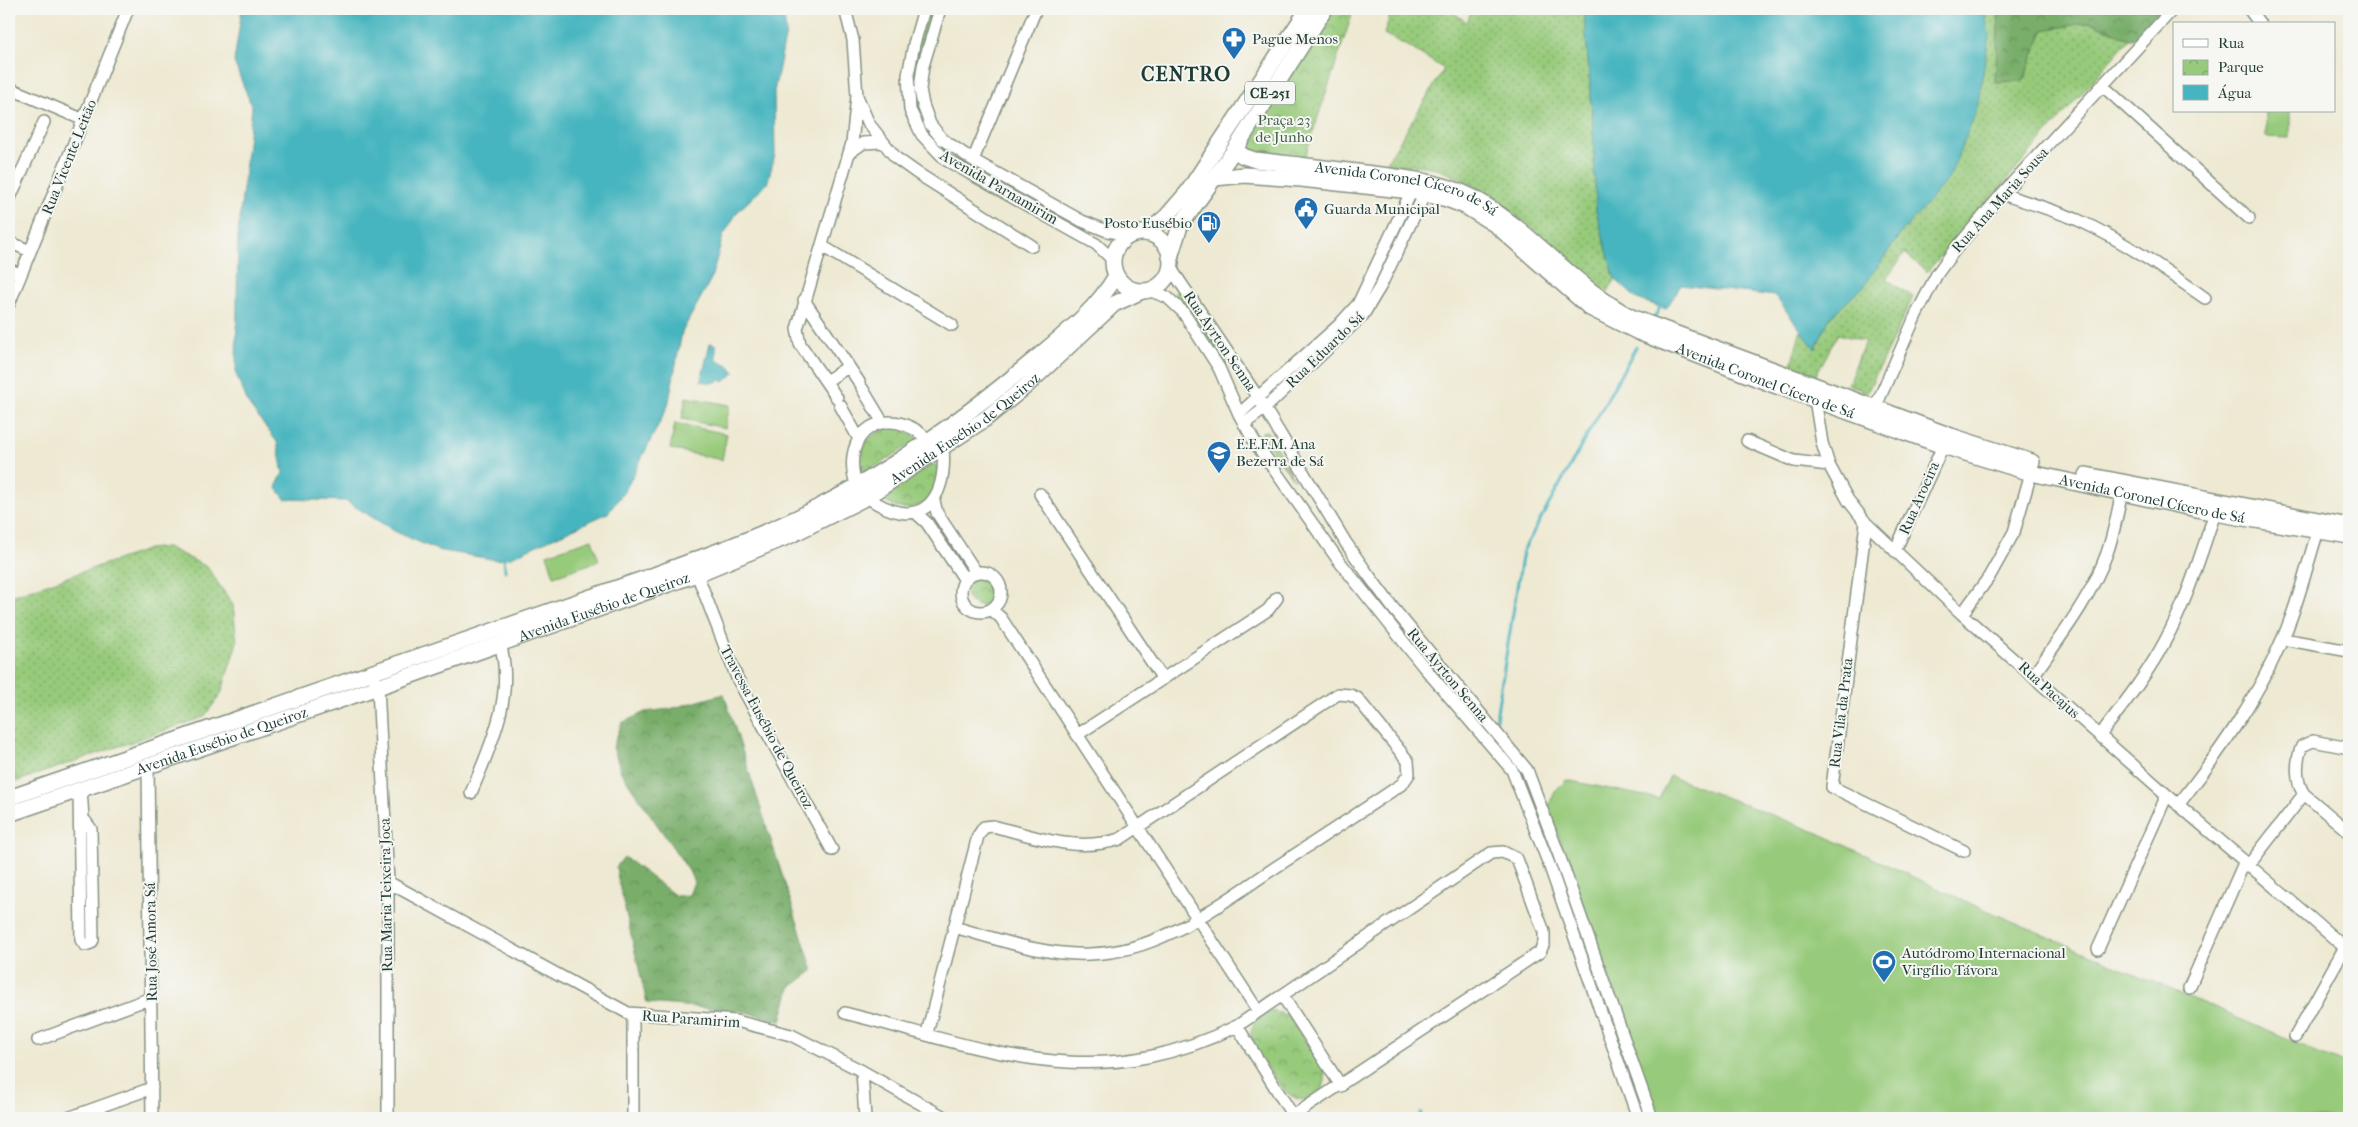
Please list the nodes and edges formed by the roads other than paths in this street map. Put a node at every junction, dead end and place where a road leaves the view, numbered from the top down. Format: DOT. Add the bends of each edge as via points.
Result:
graph roads {
  1 [pos="128,9"];
  2 [pos="844,9"];
  3 [pos="924,9"];
  4 [pos="940,9"];
  5 [pos="1036,9"];
  6 [pos="1308,9"];
  7 [pos="1325,9"];
  8 [pos="2173,9"];
  9 [pos="2249,9"];
  10 [pos="2259,22"];
  11 [pos="2104,86"];
  12 [pos="9,88"];
  13 [pos="857,96"];
  14 [pos="84,120"];
  15 [pos="44,122"];
  16 [pos="882,142"];
  17 [pos="1234,149"];
  18 [pos="849,153"];
  19 [pos="974,160"];
  20 [pos="1215,178"];
  21 [pos="1421,187"];
  22 [pos="1035,194"];
  23 [pos="2002,194"];
  24 [pos="9,200"];
  25 [pos="1029,206"];
  26 [pos="2249,218"];
  27 [pos="1147,233"];
  28 [pos="1131,235"];
  29 [pos="9,242"];
  30 [pos="822,246"];
  31 [pos="1032,246"];
  32 [pos="30,251"];
  33 [pos="1113,260"];
  34 [pos="1170,262"];
  35 [pos="9,270"];
  36 [pos="21,274"];
  37 [pos="1116,276"];
  38 [pos="1145,291"];
  39 [pos="2205,298"];
  40 [pos="804,300"];
  41 [pos="9,304"];
  42 [pos="816,318"];
  43 [pos="798,320"];
  44 [pos="952,325"];
  45 [pos="848,367"];
  46 [pos="826,381"];
  47 [pos="1814,393"];
  48 [pos="1262,404"];
  49 [pos="1872,414"];
  50 [pos="1242,419"];
  51 [pos="882,423"];
  52 [pos="859,439"];
  53 [pos="1747,441"];
  54 [pos="936,445"];
  55 [pos="1943,446"];
  56 [pos="1829,465"];
  57 [pos="2031,473"];
  58 [pos="862,492"];
  59 [pos="2122,493"];
  60 [pos="1040,494"];
  61 [pos="934,501"];
  62 [pos="915,512"];
  63 [pos="2215,513"];
  64 [pos="1866,523"];
  65 [pos="2349,526"];
  66 [pos="947,529"];
  67 [pos="2318,531"];
  68 [pos="936,536"];
  69 [pos="2349,536"];
  70 [pos="1895,551"];
  71 [pos="976,572"];
  72 [pos="696,574"];
  73 [pos="965,580"];
  74 [pos="1276,598"];
  75 [pos="992,610"];
  76 [pos="1962,614"];
  77 [pos="2283,639"];
  78 [pos="500,643"];
  79 [pos="2349,651"];
  80 [pos="372,673"];
  81 [pos="2033,676"];
  82 [pos="1164,679"];
  83 [pos="378,688"];
  84 [pos="1077,735"];
  85 [pos="2100,736"];
  86 [pos="2349,748"];
  87 [pos="1503,760"];
  88 [pos="148,767"];
  89 [pos="1527,770"];
  90 [pos="1518,780"];
  91 [pos="80,789"];
  92 [pos="471,794"];
  93 [pos="2304,794"];
  94 [pos="2166,795"];
  95 [pos="9,798"];
  96 [pos="2178,805"];
  97 [pos="9,814"];
  98 [pos="1137,826"];
  99 [pos="86,830"];
  100 [pos="2349,832"];
  101 [pos="832,850"];
  102 [pos="1964,851"];
  103 [pos="2246,864"];
  104 [pos="93,871"];
  105 [pos="81,873"];
  106 [pos="388,882"];
  107 [pos="1198,919"];
  108 [pos="954,927"];
  109 [pos="2098,949"];
  110 [pos="2347,949"];
  111 [pos="2190,988"];
  112 [pos="1282,994"];
  113 [pos="151,998"];
  114 [pos="1258,1011"];
  115 [pos="844,1013"];
  116 [pos="633,1014"];
  117 [pos="1237,1026"];
  118 [pos="927,1033"];
  119 [pos="2295,1037"];
  120 [pos="38,1040"];
  121 [pos="862,1071"];
  122 [pos="1341,1086"];
  123 [pos="152,1088"];
  124 [pos="1292,1117"];
  125 [pos="68,1118"];
  126 [pos="152,1118"];
  127 [pos="388,1118"];
  128 [pos="633,1118"];
  129 [pos="865,1118"];
  130 [pos="946,1118"];
  131 [pos="1638,1118"];
  132 [pos="1652,1118"];
  1 -- 14 [label="street, Rua Vicente Leitão"];
  2 -- 13 [label="street" via="852,40"];
  3 -- 25 [label="street, Avenida Parnamirim" via="908,75 910,110 916,124 946,160"];
  4 -- 19 [label="street, Avenida Parnamirim" via="923,66 920,89 923,105 930,124 942,139"];
  5 -- 19 [label="street"];
  6 -- 27 [label="main road, CE-251" via="1187,193"];
  7 -- 17 [label="main road, CE-251"];
  8 -- 11 [label="street, Rua Ana Maria Sousa"];
  9 -- 10 [label="street"];
  11 -- 23 [label="street, Rua Ana Maria Sousa"];
  11 -- 26 [label="street"];
  12 -- 14 [label="street"];
  13 -- 16 [label="street" via="869,124"];
  13 -- 18 [label="street"];
  14 -- 32 [label="street, Rua Vicente Leitão"];
  15 -- 24 [label="street"];
  16 -- 18 [label="street" via="863,143"];
  16 -- 31 [label="street" via="896,158 917,173"];
  17 -- 20 [label="main road, CE-251"];
  17 -- 21 [label="main road, Avenida Coronel Cícero de Sá" via="1255,160"];
  18 -- 30 [label="street"];
  19 -- 22 [label="street, Avenida Parnamirim"];
  20 -- 21 [label="main road, Avenida Coronel Cícero de Sá" via="1254,175"];
  20 -- 34 [label="main road, CE-251" via="1180,226"];
  21 -- 47 [label="main road, Avenida Coronel Cícero de Sá" via="1452,188 1486,205 1591,293 1631,317"];
  21 -- 48 [label="street, Rua Eduardo Sá" via="1358,304"];
  22 -- 25 [label="street"];
  22 -- 28 [label="street, Avenida Parnamirim" via="1093,226"];
  23 -- 39 [label="street" via="2105,233"];
  23 -- 49 [label="street, Rua Ana Maria Sousa" via="1937,274"];
  25 -- 33 [label="street, Avenida Parnamirim" via="1096,244"];
  27 -- 28 [label="main road"];
  27 -- 34 [label="main road" via="1162,241"];
  28 -- 33 [label="main road" via="1118,245"];
  29 -- 32 [label="street"];
  30 -- 40 [label="street"];
  30 -- 44 [label="street"];
  32 -- 36 [label="street, Rua Vicente Leitão"];
  33 -- 37 [label="main road"];
  34 -- 38 [label="main road, CE-251" via="1163,282"];
  34 -- 48 [label="street, Rua Ayrton Senna"];
  35 -- 36 [label="street"];
  36 -- 41 [label="street, Rua Vicente Leitão"];
  37 -- 38 [label="main road" via="1127,287"];
  37 -- 54 [label="main road, Avenida Eusébio de Queiroz" via="1100,300 1066,333"];
  38 -- 50 [label="street, Rua Ayrton Senna" via="1167,298 1183,312 1219,368"];
  38 -- 54 [label="main road, Avenida Eusébio de Queiroz" via="1114,304 1026,386 985,419"];
  40 -- 42 [label="street"];
  40 -- 43 [label="street"];
  42 -- 43 [label="street" via="808,316"];
  42 -- 45 [label="street"];
  43 -- 46 [label="street" via="800,344"];
  45 -- 46 [label="street"];
  45 -- 51 [label="street"];
  46 -- 52 [label="street"];
  47 -- 49 [label="main road, Avenida Coronel Cícero de Sá"];
  47 -- 56 [label="street, Rua Pacajus"];
  48 -- 50 [label="street, Rua Eduardo Sá"];
  48 -- 89 [label="street, Rua Ayrton Senna" via="1367,573"];
  49 -- 55 [label="main road, Avenida Coronel Cícero de Sá"];
  49 -- 65 [label="main road, Avenida Coronel Cícero de Sá" via="2068,472"];
  50 -- 87 [label="street, Rua Ayrton Senna" via="1339,561"];
  51 -- 52 [label="street"];
  51 -- 54 [label="street" via="908,425"];
  52 -- 58 [label="street" via="852,454 851,471"];
  53 -- 56 [label="street" via="1794,461"];
  54 -- 58 [label="main road, Avenida Eusébio de Queiroz"];
  54 -- 61 [label="street" via="942,481"];
  55 -- 57 [label="main road, Avenida Coronel Cícero de Sá"];
  55 -- 70 [label="street, Rua Aroeira"];
  56 -- 64 [label="street, Rua Pacajus" via="1848,500"];
  57 -- 59 [label="main road, Avenida Coronel Cícero de Sá"];
  57 -- 76 [label="street" via="2014,532 1989,577"];
  58 -- 62 [label="street" via="886,508"];
  58 -- 72 [label="main road, Avenida Eusébio de Queiroz" via="789,536"];
  58 -- 80 [label="main road, Avenida Eusébio de Queiroz" via="707,556"];
  59 -- 63 [label="main road, Avenida Coronel Cícero de Sá"];
  59 -- 81 [label="street" via="2108,552 2097,578"];
  60 -- 82 [label="street"];
  61 -- 62 [label="street"];
  61 -- 66 [label="street"];
  62 -- 68 [label="street"];
  63 -- 67 [label="main road, Avenida Coronel Cícero de Sá"];
  63 -- 85 [label="street" via="2188,594 2165,642"];
  64 -- 70 [label="street, Rua Pacajus"];
  64 -- 102 [label="street, Rua Vila da Prata" via="1832,787"];
  66 -- 68 [label="street"];
  66 -- 71 [label="street"];
  67 -- 69 [label="main road, Avenida Coronel Cícero de Sá"];
  67 -- 77 [label="street"];
  68 -- 73 [label="street"];
  70 -- 76 [label="street, Rua Pacajus"];
  71 -- 73 [label="street"];
  71 -- 75 [label="street" via="989,573 999,582 1002,594"];
  72 -- 78 [label="main road, Avenida Eusébio de Queiroz"];
  72 -- 101 [label="street, Travessa Eusébio de Queiroz" via="738,678"];
  73 -- 75 [label="street" via="961,593 966,606 978,612"];
  74 -- 82 [label="street" via="1268,610"];
  75 -- 84 [label="street" via="1001,618"];
  76 -- 81 [label="street, Rua Pacajus"];
  77 -- 79 [label="street"];
  77 -- 96 [label="street" via="2246,713"];
  78 -- 83 [label="main road, Avenida Eusébio de Queiroz"];
  78 -- 92 [label="street" via="506,675 502,713"];
  80 -- 83 [label="street, Rua Maria Teixeira Joca"];
  80 -- 95 [label="main road, Avenida Eusébio de Queiroz"];
  81 -- 85 [label="street, Rua Pacajus"];
  82 -- 84 [label="street"];
  83 -- 88 [label="main road, Avenida Eusébio de Queiroz"];
  83 -- 106 [label="street, Rua Maria Teixeira Joca"];
  84 -- 98 [label="street"];
  85 -- 94 [label="street, Rua Pacajus"];
  86 -- 93 [label="street" via="2313,741 2302,746 2298,784"];
  87 -- 89 [label="street"];
  87 -- 90 [label="street, Rua Ayrton Senna"];
  88 -- 91 [label="main road, Avenida Eusébio de Queiroz"];
  88 -- 113 [label="street, Rua José Amora Sá"];
  89 -- 90 [label="street"];
  89 -- 132 [label="street, Rua Ayrton Senna"];
  90 -- 131 [label="street, Rua Ayrton Senna"];
  91 -- 97 [label="main road, Avenida Eusébio de Queiroz"];
  91 -- 99 [label="street"];
  93 -- 100 [label="street"];
  93 -- 103 [label="street"];
  94 -- 96 [label="street, Rua Pacajus"];
  94 -- 109 [label="street"];
  96 -- 103 [label="street, Rua Pacajus"];
  98 -- 107 [label="street"];
  98 -- 107 [label="street" via="1338,694 1357,698 1406,758 1409,770 1402,784"];
  98 -- 108 [label="street" via="1120,839 1087,846 1065,844 994,826 984,827 978,836"];
  99 -- 104 [label="street"];
  99 -- 105 [label="street"];
  103 -- 110 [label="street, Rua Pacajus"];
  103 -- 111 [label="street"];
  104 -- 105 [label="street"];
  104 -- 105 [label="street" via="87,888"];
  106 -- 116 [label="street, Rua Paramirim"];
  106 -- 127 [label="street, Rua Maria Teixeira Joca"];
  107 -- 108 [label="street" via="1140,946 1091,954 1039,950"];
  107 -- 114 [label="street"];
  108 -- 118 [label="street"];
  110 -- 119 [label="street"];
  112 -- 114 [label="street"];
  112 -- 122 [label="street"];
  112 -- 122 [label="street" via="1491,853 1503,852 1517,859 1544,932 1540,952"];
  113 -- 120 [label="street"];
  113 -- 123 [label="street, Rua José Amora Sá"];
  114 -- 117 [label="street"];
  115 -- 118 [label="street"];
  116 -- 121 [label="street, Rua Paramirim" via="717,1019 755,1025 791,1035"];
  116 -- 128 [label="street"];
  117 -- 118 [label="street" via="1178,1051 1138,1060 1097,1064 1037,1060"];
  117 -- 124 [label="street"];
  121 -- 129 [label="street"];
  121 -- 130 [label="street, Rua Paramirim"];
  122 -- 124 [label="street"];
  123 -- 125 [label="street"];
  123 -- 126 [label="street, Rua José Amora Sá"];
}
